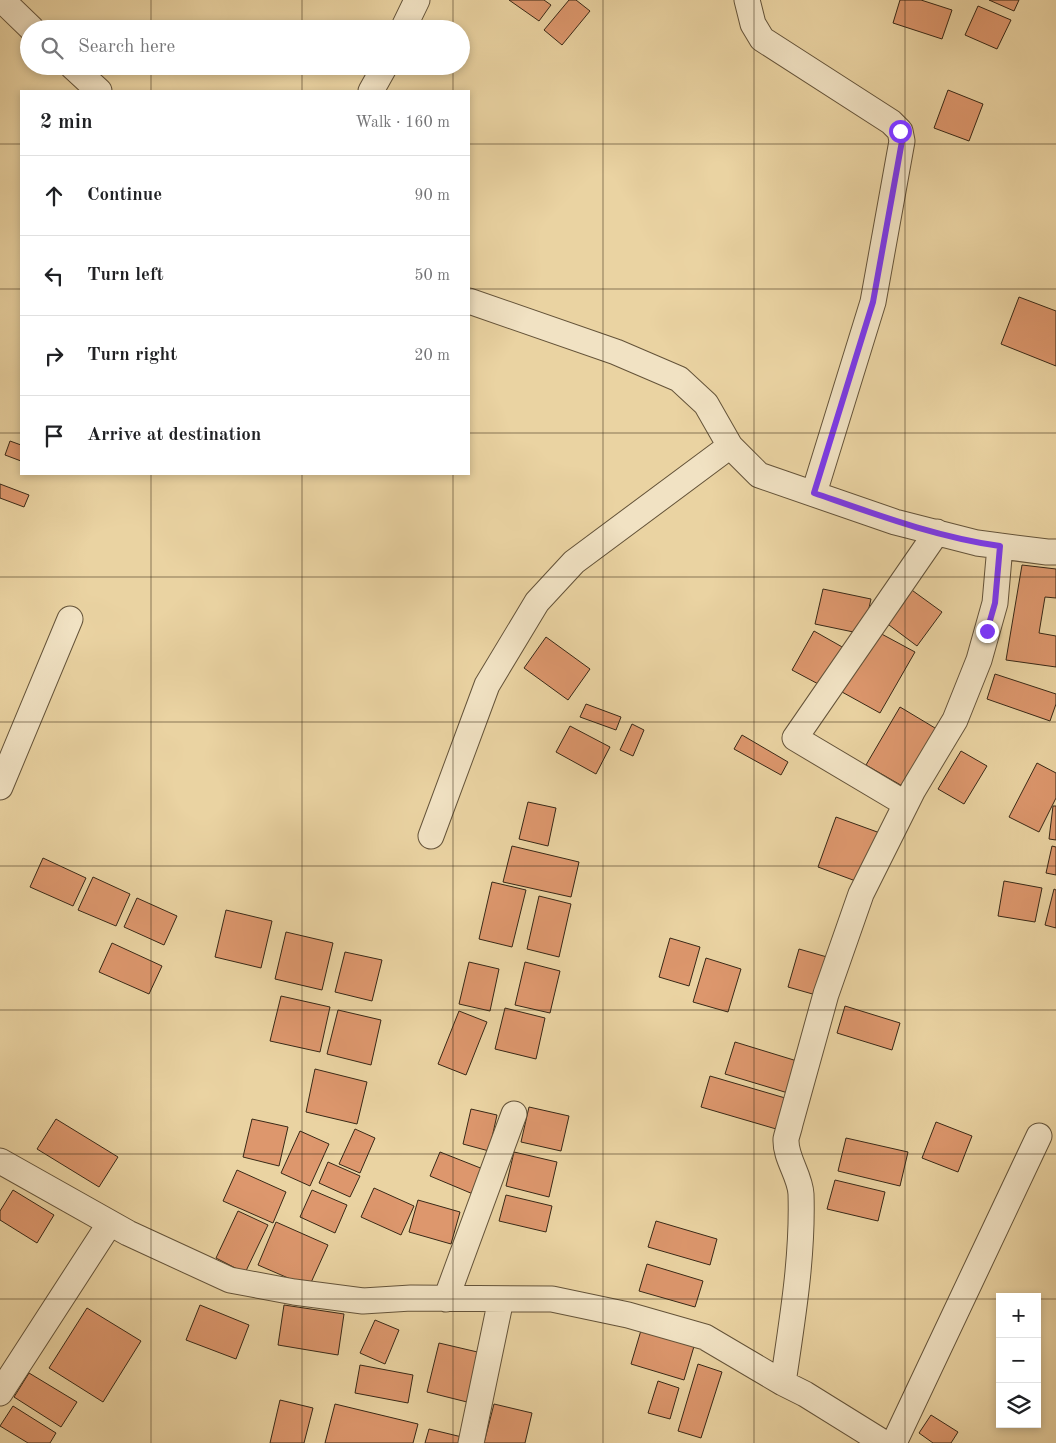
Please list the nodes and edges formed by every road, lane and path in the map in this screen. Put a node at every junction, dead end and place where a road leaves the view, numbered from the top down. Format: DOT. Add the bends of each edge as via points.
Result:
graph roads {
  1 [pos="2,0"];
  2 [pos="417,0"];
  3 [pos="747,0"];
  4 [pos="23,20"];
  5 [pos="407,20"];
  6 [pos="82,75"];
  7 [pos="379,75"];
  8 [pos="98,90"];
  9 [pos="372,90"];
  10 [pos="470,300"];
  11 [pos="730,446"];
  12 [pos="814,493"];
  13 [pos="937,532"];
  14 [pos="1000,546"];
  15 [pos="1056,552"];
  16 [pos="70,619"];
  17 [pos="0,787"];
  18 [pos="906,804"];
  19 [pos="431,836"];
  20 [pos="514,1114"];
  21 [pos="1039,1136"];
  22 [pos="0,1161"];
  23 [pos="110,1223"];
  24 [pos="446,1299"];
  25 [pos="501,1300"];
  26 [pos="783,1383"];
  27 [pos="0,1393"];
  28 [pos="471,1443"];
  29 [pos="884,1443"];
  30 [pos="894,1443"];
  1 -- 4 [label="street"];
  2 -- 5 [label="street"];
  3 -- 12 [label="street" via="753,24 762,39 891,122 900,131 902,141 873,302"];
  6 -- 8 [label="street"];
  7 -- 9 [label="street"];
  10 -- 11 [label="street" via="616,352 678,379 706,404"];
  11 -- 12 [label="street" via="759,475"];
  11 -- 19 [label="street" via="574,562 537,602 487,686"];
  12 -- 13 [label="street" via="895,522"];
  13 -- 14 [label="street"];
  13 -- 18 [label="street" via="795,738"];
  14 -- 15 [label="street"];
  14 -- 18 [label="street" via="995,603 979,660 955,720"];
  16 -- 17 [label="street"];
  18 -- 26 [label="street" via="861,894 826,994 786,1140 801,1198 799,1262"];
  20 -- 24 [label="street"];
  21 -- 30 [label="street"];
  22 -- 23 [label="street"];
  23 -- 24 [label="street" via="230,1280 363,1301"];
  23 -- 27 [label="street"];
  24 -- 25 [label="street"];
  25 -- 26 [label="street" via="552,1299 628,1315 695,1334"];
  25 -- 28 [label="street"];
  26 -- 29 [label="street"];
}
